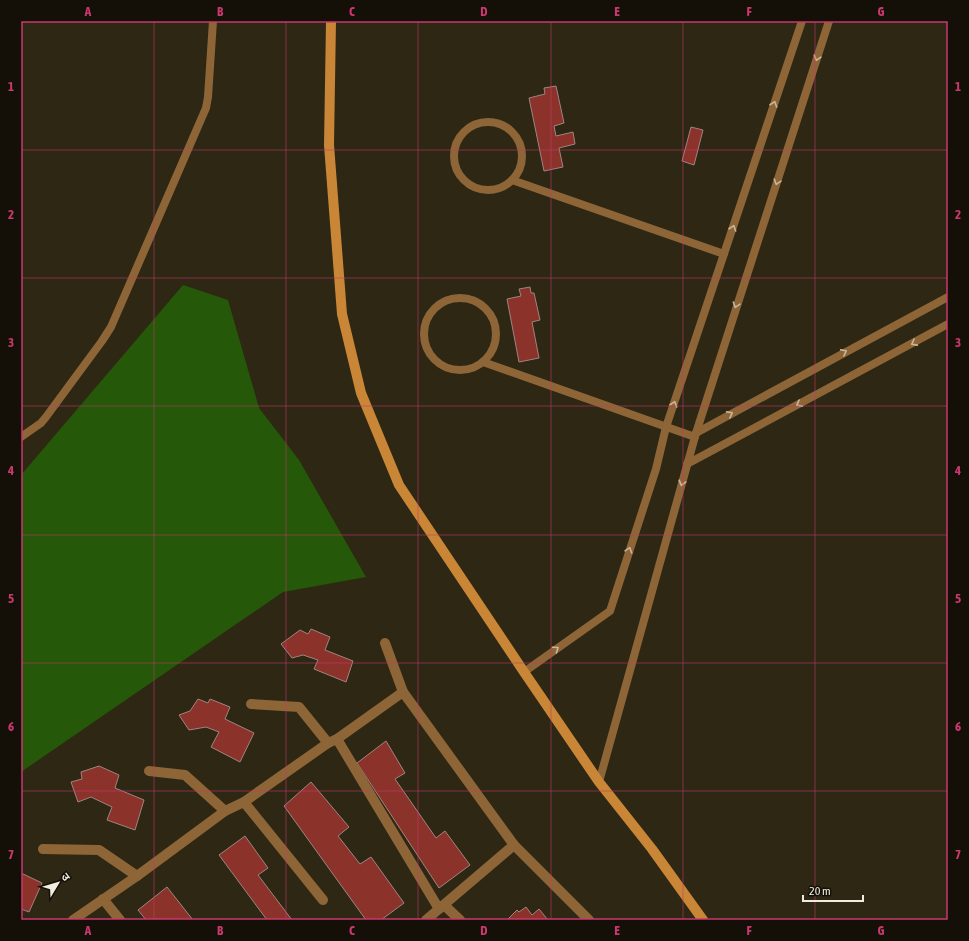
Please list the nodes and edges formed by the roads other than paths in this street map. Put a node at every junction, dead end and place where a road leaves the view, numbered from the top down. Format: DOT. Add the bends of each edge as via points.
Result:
graph roads {
  1 [pos="213,21"];
  2 [pos="331,21"];
  3 [pos="802,21"];
  4 [pos="829,21"];
  5 [pos="512,180"];
  6 [pos="724,254"];
  7 [pos="948,297"];
  8 [pos="948,324"];
  9 [pos="483,362"];
  10 [pos="666,426"];
  11 [pos="695,435"];
  12 [pos="21,437"];
  13 [pos="687,464"];
  14 [pos="385,643"];
  15 [pos="524,672"];
  16 [pos="403,692"];
  17 [pos="251,704"];
  18 [pos="332,741"];
  19 [pos="149,771"];
  20 [pos="599,782"];
  21 [pos="244,802"];
  22 [pos="225,811"];
  23 [pos="514,845"];
  24 [pos="43,848"];
  25 [pos="137,876"];
  26 [pos="103,899"];
  27 [pos="323,900"];
  28 [pos="442,907"];
  29 [pos="73,920"];
  30 [pos="120,920"];
  31 [pos="426,920"];
  32 [pos="460,920"];
  33 [pos="589,920"];
  34 [pos="703,920"];
  1 -- 12 [label="lane" via="206,108 111,326 46,417"];
  2 -- 15 [label="street" via="329,145 342,314 361,393 399,485"];
  6 -- 3 [label="lane, one-way"];
  4 -- 11 [label="lane, one-way"];
  5 -- 5 [label="lane" via="496,190 483,190 471,185 461,176 455,164 454,151 459,138 468,129 480,123 506,127 515,136 521,148 522,162"];
  5 -- 6 [label="lane"];
  10 -- 6 [label="lane, one-way"];
  11 -- 7 [label="lane, one-way"];
  8 -- 13 [label="lane, one-way"];
  9 -- 9 [label="lane" via="464,370 450,368 437,362 424,337 426,323 433,310 444,302 457,298 471,299 484,306 492,317 496,331 495,345"];
  9 -- 10 [label="lane"];
  10 -- 11 [label="lane"];
  15 -- 10 [label="lane, one-way" via="610,611 656,468"];
  11 -- 13 [label="lane"];
  13 -- 20 [label="lane, one-way"];
  14 -- 16 [label="street"];
  15 -- 20 [label="street"];
  16 -- 18 [label="street"];
  16 -- 23 [label="street"];
  17 -- 18 [label="street" via="300,707"];
  18 -- 21 [label="street"];
  18 -- 28 [label="street"];
  19 -- 22 [label="street" via="185,775"];
  20 -- 34 [label="street" via="652,849"];
  21 -- 22 [label="street"];
  21 -- 27 [label="street"];
  22 -- 25 [label="street"];
  23 -- 28 [label="street"];
  23 -- 33 [label="street"];
  24 -- 25 [label="street" via="98,850"];
  25 -- 26 [label="street"];
  26 -- 29 [label="street"];
  26 -- 30 [label="street"];
  28 -- 31 [label="street"];
  28 -- 32 [label="street"];
}
